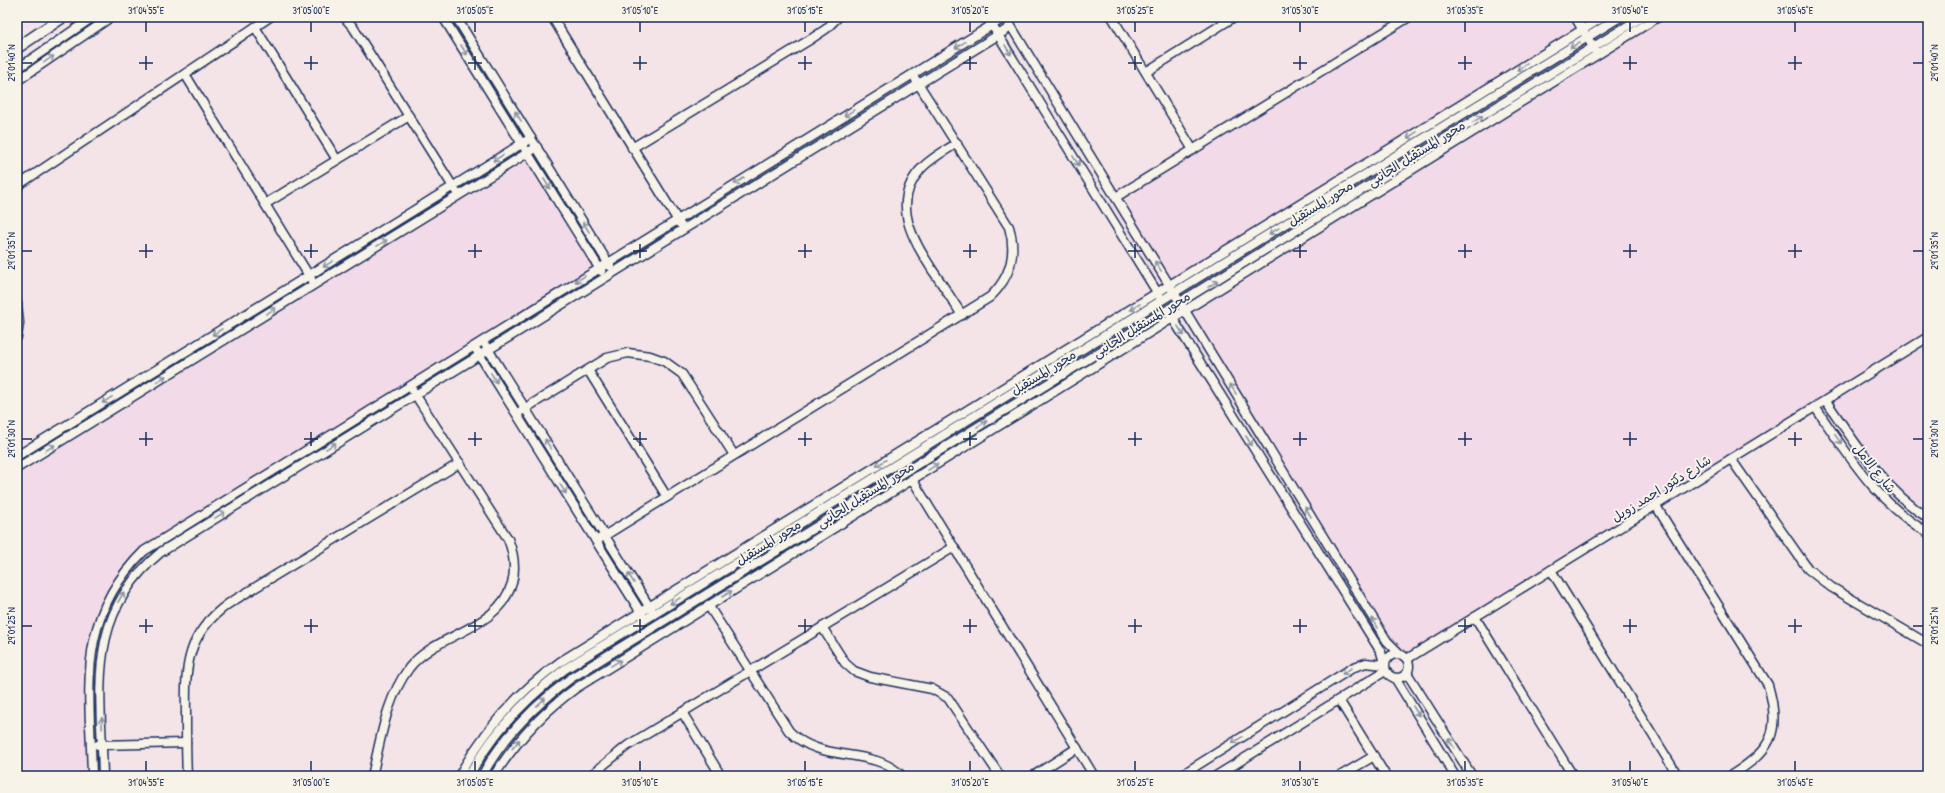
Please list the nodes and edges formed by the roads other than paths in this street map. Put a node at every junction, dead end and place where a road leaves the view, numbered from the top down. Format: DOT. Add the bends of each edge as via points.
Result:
graph roads {
  1 [pos="63,17"];
  2 [pos="93,17"];
  3 [pos="111,17"];
  4 [pos="270,17"];
  5 [pos="344,17"];
  6 [pos="443,17"];
  7 [pos="456,17"];
  8 [pos="552,17"];
  9 [pos="838,17"];
  10 [pos="987,17"];
  11 [pos="1005,17"];
  12 [pos="1112,17"];
  13 [pos="1234,17"];
  14 [pos="1409,17"];
  15 [pos="1575,17"];
  16 [pos="1603,17"];
  17 [pos="1620,17"];
  18 [pos="1642,17"];
  19 [pos="1658,17"];
  20 [pos="1221,20"];
  21 [pos="1592,20"];
  22 [pos="992,25"];
  23 [pos="255,26"];
  24 [pos="1011,27"];
  25 [pos="1582,30"];
  26 [pos="1598,31"];
  27 [pos="998,35"];
  28 [pos="1587,37"];
  29 [pos="1607,44"];
  30 [pos="17,48"];
  31 [pos="1596,51"];
  32 [pos="17,69"];
  33 [pos="1146,72"];
  34 [pos="185,74"];
  35 [pos="913,74"];
  36 [pos="17,81"];
  37 [pos="919,84"];
  38 [pos="409,116"];
  39 [pos="531,138"];
  40 [pos="522,143"];
  41 [pos="957,143"];
  42 [pos="537,147"];
  43 [pos="632,148"];
  44 [pos="1194,150"];
  45 [pos="528,153"];
  46 [pos="337,160"];
  47 [pos="17,186"];
  48 [pos="453,186"];
  49 [pos="459,195"];
  50 [pos="1116,197"];
  51 [pos="265,204"];
  52 [pos="677,220"];
  53 [pos="683,229"];
  54 [pos="608,262"];
  55 [pos="599,268"];
  56 [pos="614,272"];
  57 [pos="309,275"];
  58 [pos="605,277"];
  59 [pos="314,285"];
  60 [pos="1170,285"];
  61 [pos="1174,292"];
  62 [pos="1160,296"];
  63 [pos="17,303"];
  64 [pos="1181,303"];
  65 [pos="1168,310"];
  66 [pos="1185,310"];
  67 [pos="962,315"];
  68 [pos="1173,318"];
  69 [pos="17,337"];
  70 [pos="1928,338"];
  71 [pos="482,340"];
  72 [pos="474,345"];
  73 [pos="488,349"];
  74 [pos="480,355"];
  75 [pos="588,370"];
  76 [pos="410,385"];
  77 [pos="415,394"];
  78 [pos="1826,401"];
  79 [pos="1815,407"];
  80 [pos="525,408"];
  81 [pos="516,414"];
  82 [pos="734,455"];
  83 [pos="17,456"];
  84 [pos="1731,459"];
  85 [pos="460,463"];
  86 [pos="17,468"];
  87 [pos="912,479"];
  88 [pos="667,497"];
  89 [pos="1656,506"];
  90 [pos="1928,518"];
  91 [pos="1928,533"];
  92 [pos="604,536"];
  93 [pos="596,541"];
  94 [pos="954,547"];
  95 [pos="1342,569"];
  96 [pos="1552,570"];
  97 [pos="1332,575"];
  98 [pos="708,605"];
  99 [pos="649,606"];
  100 [pos="640,612"];
  101 [pos="654,614"];
  102 [pos="674,615"];
  103 [pos="1475,617"];
  104 [pos="645,620"];
  105 [pos="659,623"];
  106 [pos="679,623"];
  107 [pos="822,627"];
  108 [pos="651,629"];
  109 [pos="1928,644"];
  110 [pos="1399,653"];
  111 [pos="1407,659"];
  112 [pos="1385,666"];
  113 [pos="750,671"];
  114 [pos="1407,673"];
  115 [pos="1395,678"];
  116 [pos="1339,700"];
  117 [pos="682,712"];
  118 [pos="186,743"];
  119 [pos="102,744"];
  120 [pos="92,745"];
  121 [pos="1077,748"];
  122 [pos="1374,756"];
  123 [pos="92,776"];
  124 [pos="103,776"];
  125 [pos="187,776"];
  126 [pos="372,776"];
  127 [pos="459,776"];
  128 [pos="469,776"];
  129 [pos="482,776"];
  130 [pos="494,776"];
  131 [pos="590,776"];
  132 [pos="721,776"];
  133 [pos="902,776"];
  134 [pos="1000,776"];
  135 [pos="1033,776"];
  136 [pos="1094,776"];
  137 [pos="1180,776"];
  138 [pos="1216,776"];
  139 [pos="1340,776"];
  140 [pos="1386,776"];
  141 [pos="1455,776"];
  142 [pos="1472,776"];
  143 [pos="1573,776"];
  144 [pos="1678,776"];
  145 [pos="1730,776"];
  1 -- 30 [label="main road"];
  2 -- 32 [label="street"];
  36 -- 3 [label="street, one-way"];
  4 -- 23 [label="street"];
  5 -- 38 [label="street" via="354,27"];
  6 -- 40 [label="street, one-way"];
  39 -- 7 [label="street, one-way"];
  8 -- 43 [label="street"];
  9 -- 43 [label="street" via="811,39"];
  10 -- 22 [label="street"];
  11 -- 22 [label="street"];
  11 -- 24 [label="street"];
  12 -- 33 [label="street"];
  13 -- 20 [label="street"];
  14 -- 44 [label="street"];
  15 -- 25 [label="street"];
  16 -- 21 [label="street, محور المستقبل الجانبى"];
  17 -- 26 [label="street, محور المستقبل"];
  18 -- 29 [label="street"];
  19 -- 29 [label="street, محور المستقبل الجانبى"];
  20 -- 33 [label="street"];
  21 -- 25 [label="street, محور المستقبل الجانبى"];
  21 -- 26 [label="street"];
  22 -- 27 [label="street"];
  22 -- 35 [label="street, one-way"];
  23 -- 34 [label="street"];
  23 -- 46 [label="street"];
  24 -- 27 [label="street"];
  24 -- 50 [label="street"];
  25 -- 28 [label="street"];
  25 -- 60 [label="street, محور المستقبل الجانبى, one-way"];
  26 -- 28 [label="street, محور المستقبل"];
  26 -- 29 [label="street"];
  27 -- 37 [label="street"];
  27 -- 62 [label="street, one-way"];
  28 -- 31 [label="street"];
  28 -- 61 [label="street, محور المستقبل, one-way"];
  29 -- 31 [label="street, محور المستقبل الجانبى"];
  64 -- 31 [label="street, محور المستقبل, one-way"];
  31 -- 66 [label="street, محور المستقبل الجانبى"];
  33 -- 44 [label="street"];
  34 -- 47 [label="street"];
  34 -- 51 [label="street"];
  35 -- 37 [label="street"];
  35 -- 52 [label="street, one-way"];
  37 -- 41 [label="street"];
  37 -- 53 [label="street"];
  38 -- 46 [label="street"];
  38 -- 48 [label="street"];
  39 -- 40 [label="street"];
  39 -- 42 [label="street"];
  40 -- 45 [label="street"];
  40 -- 48 [label="street, one-way"];
  41 -- 67 [label="street" via="1006,220 1013,250 1008,272 1001,286 990,297"];
  41 -- 67 [label="street" via="919,171 908,192 906,209 908,227 916,243"];
  42 -- 45 [label="street"];
  54 -- 42 [label="street, one-way"];
  43 -- 52 [label="street"];
  44 -- 50 [label="street"];
  45 -- 49 [label="street"];
  45 -- 55 [label="street, one-way"];
  46 -- 51 [label="street"];
  48 -- 49 [label="street"];
  48 -- 57 [label="street, one-way"];
  59 -- 49 [label="street, one-way"];
  60 -- 50 [label="street, one-way"];
  51 -- 57 [label="street"];
  52 -- 53 [label="street"];
  52 -- 54 [label="street"];
  53 -- 56 [label="street"];
  54 -- 55 [label="street"];
  54 -- 56 [label="street"];
  55 -- 58 [label="street"];
  55 -- 71 [label="street, one-way"];
  56 -- 58 [label="street"];
  57 -- 59 [label="street"];
  57 -- 83 [label="street, one-way"];
  58 -- 73 [label="street"];
  86 -- 59 [label="street, one-way"];
  60 -- 61 [label="street"];
  60 -- 62 [label="street, محور المستقبل الجانبى"];
  61 -- 62 [label="street, محور المستقبل"];
  61 -- 64 [label="street"];
  62 -- 65 [label="street"];
  62 -- 99 [label="street, محور المستقبل الجانبى, one-way"];
  62 -- 101 [label="street, محور المستقبل, one-way"];
  63 -- 69 [label="street"];
  64 -- 65 [label="street, محور المستقبل"];
  64 -- 66 [label="street"];
  65 -- 68 [label="street"];
  102 -- 65 [label="street, محور المستقبل, one-way"];
  66 -- 68 [label="street, محور المستقبل الجانبى"];
  95 -- 66 [label="street, one-way"];
  67 -- 82 [label="street"];
  87 -- 68 [label="street, محور المستقبل الجانبى, one-way"];
  68 -- 97 [label="street, one-way"];
  70 -- 78 [label="street, شارع دكتور احمد زويل"];
  71 -- 72 [label="street"];
  71 -- 73 [label="street"];
  72 -- 74 [label="street"];
  72 -- 76 [label="street"];
  73 -- 74 [label="street"];
  73 -- 80 [label="street"];
  74 -- 77 [label="street"];
  74 -- 81 [label="street, one-way"];
  75 -- 80 [label="street"];
  75 -- 82 [label="street" via="606,358 628,354 650,356 670,364 682,374"];
  75 -- 88 [label="street"];
  76 -- 77 [label="street"];
  76 -- 120 [label="street" via="172,532 144,551 133,562 108,597 93,638 89,667"];
  77 -- 85 [label="street"];
  119 -- 77 [label="street, one-way" via="100,668 104,641 118,603 141,570 173,544"];
  78 -- 79 [label="street, شارع دكتور احمد زويل"];
  78 -- 90 [label="street, شارع الامل" via="1881,478 1906,502"];
  79 -- 84 [label="street, شارع دكتور احمد زويل"];
  79 -- 91 [label="street, شارع الامل, one-way" via="1871,486 1897,512"];
  80 -- 81 [label="street"];
  92 -- 80 [label="street, one-way"];
  81 -- 93 [label="street, one-way"];
  82 -- 88 [label="street"];
  84 -- 89 [label="street, شارع دكتور احمد زويل"];
  84 -- 109 [label="street" via="1808,569 1830,587"];
  85 -- 118 [label="street" via="228,604 211,618 198,634 188,660 185,679"];
  85 -- 126 [label="street" via="508,539 514,563 513,579 507,595 492,614 431,648 418,658 404,676 388,708"];
  87 -- 94 [label="street"];
  98 -- 87 [label="street, محور المستقبل الجانبى, one-way"];
  88 -- 92 [label="street"];
  89 -- 96 [label="street, شارع دكتور احمد زويل"];
  89 -- 145 [label="street" via="1768,685 1773,704 1774,726 1766,746 1753,762"];
  92 -- 93 [label="street"];
  99 -- 92 [label="street, one-way"];
  93 -- 100 [label="street"];
  94 -- 107 [label="street"];
  94 -- 121 [label="street"];
  95 -- 97 [label="street"];
  110 -- 95 [label="street, one-way" via="1387,641"];
  96 -- 103 [label="street, شارع دكتور احمد زويل"];
  96 -- 144 [label="street"];
  97 -- 112 [label="street" via="1380,652"];
  98 -- 106 [label="street, محور المستقبل الجانبى"];
  98 -- 113 [label="street"];
  99 -- 100 [label="street, محور المستقبل الجانبى"];
  99 -- 101 [label="street"];
  100 -- 104 [label="street"];
  100 -- 127 [label="street, محور المستقبل الجانبى" via="560,662 528,686 488,730"];
  101 -- 104 [label="street, محور المستقبل"];
  101 -- 105 [label="street"];
  102 -- 105 [label="street, محور المستقبل"];
  102 -- 106 [label="street"];
  103 -- 111 [label="street, شارع دكتور احمد زويل"];
  103 -- 143 [label="street"];
  104 -- 108 [label="street"];
  104 -- 128 [label="street, محور المستقبل" via="565,669 535,693 495,735"];
  105 -- 108 [label="street, محور المستقبل"];
  130 -- 106 [label="street, محور المستقبل الجانبى, one-way" via="523,736 553,706 576,688"];
  107 -- 113 [label="street"];
  107 -- 134 [label="street" via="845,663 854,671 870,677 932,689 948,698"];
  129 -- 108 [label="street, محور المستقبل, one-way" via="504,742 542,701 571,678"];
  110 -- 111 [label="street"];
  110 -- 112 [label="street" via="1390,655"];
  111 -- 114 [label="street"];
  112 -- 115 [label="street"];
  112 -- 116 [label="street"];
  112 -- 137 [label="street, one-way" via="1366,663 1354,667"];
  113 -- 117 [label="street"];
  113 -- 133 [label="street" via="789,731 801,742 821,750 879,762"];
  114 -- 115 [label="street"];
  142 -- 114 [label="street, one-way"];
  115 -- 141 [label="street, one-way"];
  116 -- 122 [label="street"];
  116 -- 138 [label="street"];
  117 -- 131 [label="street" via="614,754"];
  117 -- 132 [label="street"];
  118 -- 119 [label="street"];
  118 -- 125 [label="street"];
  119 -- 120 [label="street"];
  119 -- 124 [label="street"];
  120 -- 123 [label="street"];
  121 -- 135 [label="street"];
  121 -- 136 [label="street"];
  122 -- 139 [label="street"];
  122 -- 140 [label="street"];
}
